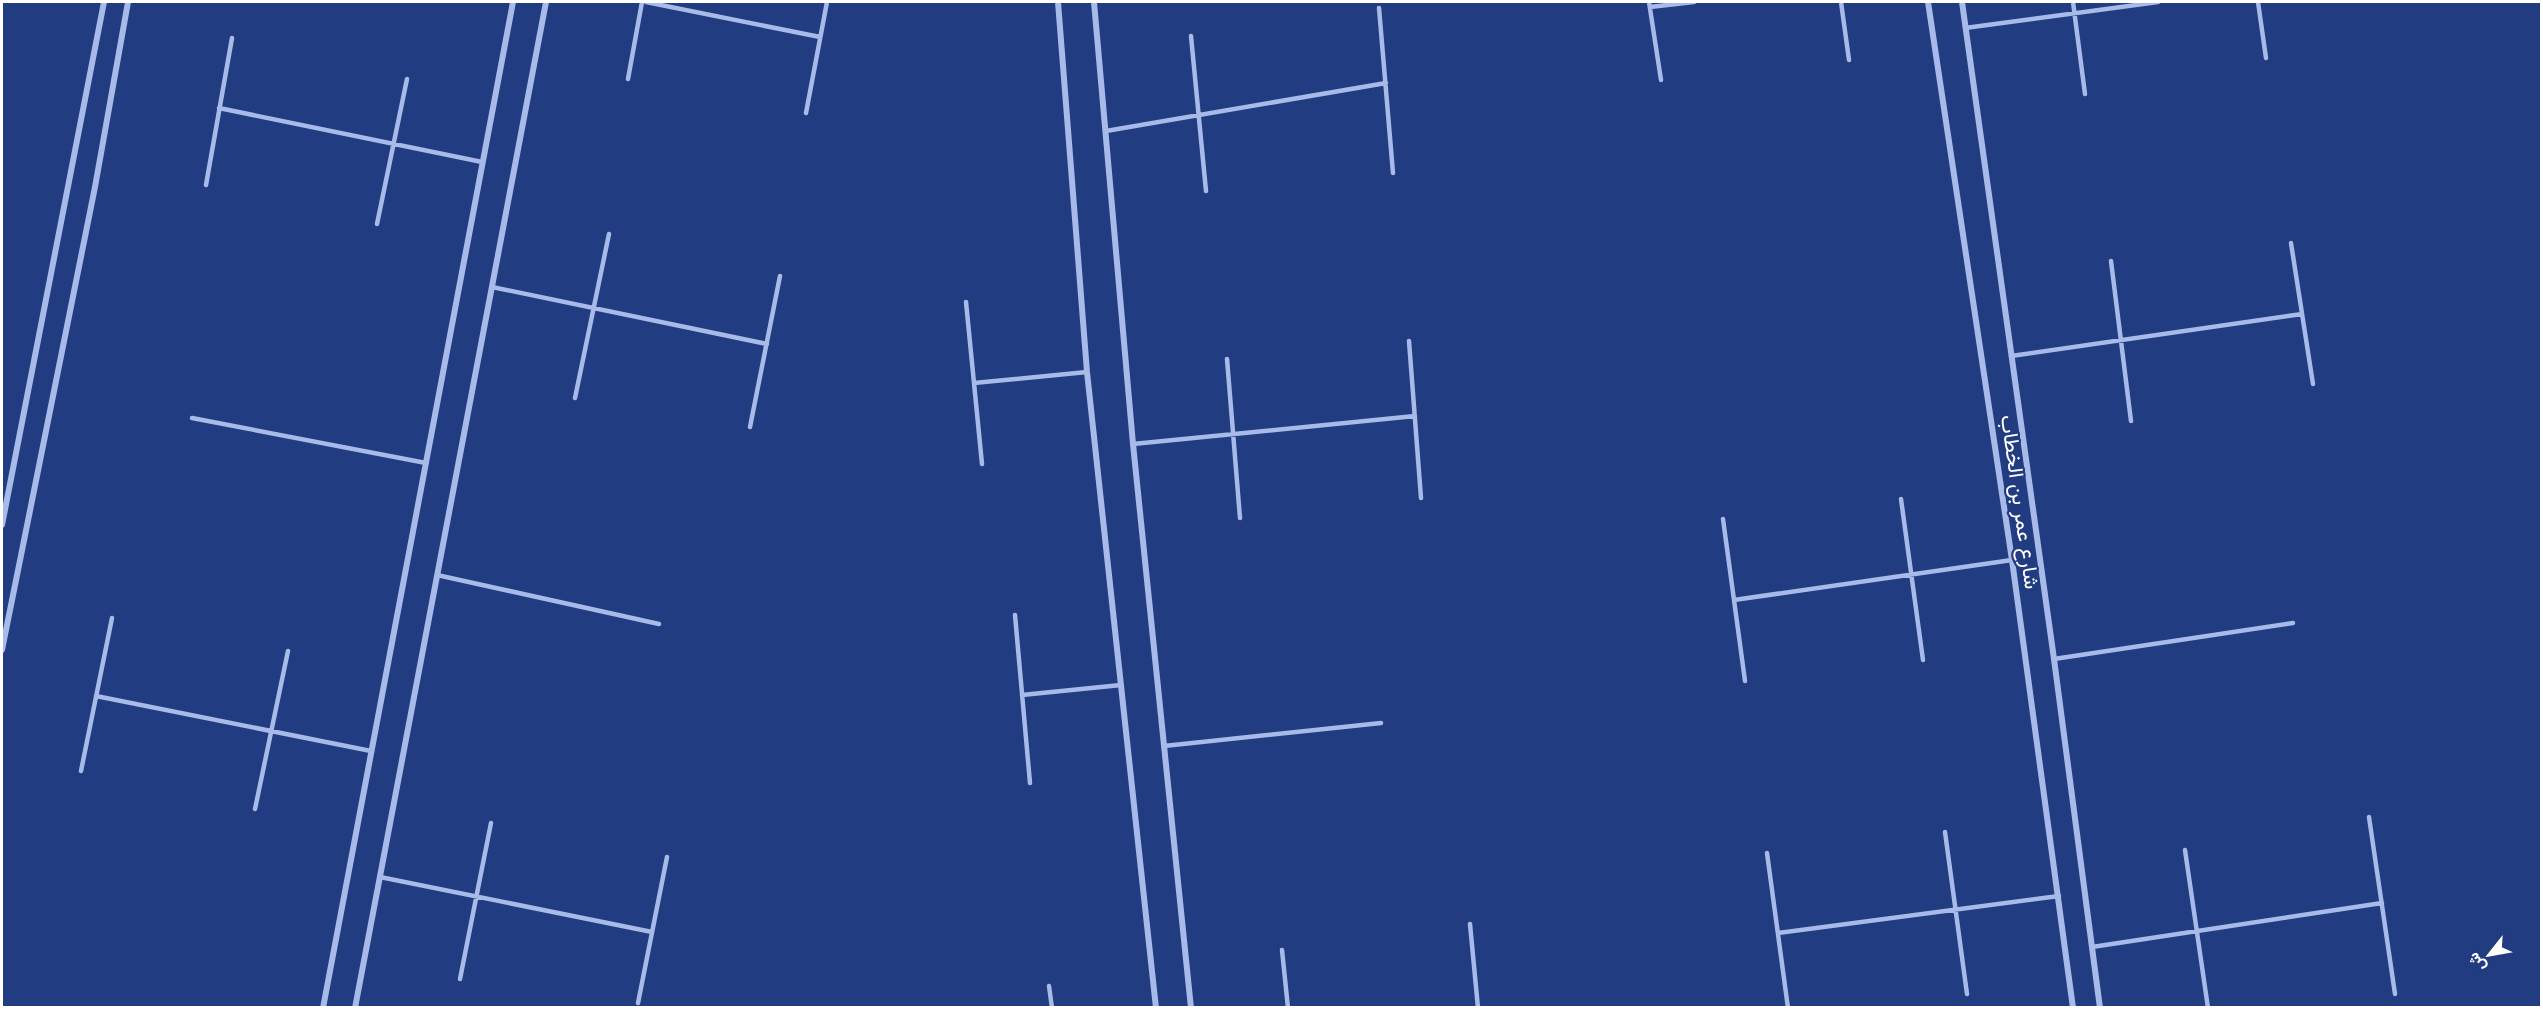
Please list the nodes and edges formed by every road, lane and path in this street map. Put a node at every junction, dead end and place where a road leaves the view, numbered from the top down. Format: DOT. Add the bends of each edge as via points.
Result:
graph roads {
  1 [pos="104,2"];
  2 [pos="128,2"];
  3 [pos="513,2"];
  4 [pos="546,2"];
  5 [pos="644,2"];
  6 [pos="827,2"];
  7 [pos="1058,2"];
  8 [pos="1094,2"];
  9 [pos="1694,2"];
  10 [pos="1841,2"];
  11 [pos="1928,2"];
  12 [pos="1962,2"];
  13 [pos="2073,2"];
  14 [pos="2158,2"];
  15 [pos="2258,2"];
  16 [pos="1649,4"];
  17 [pos="1379,8"];
  18 [pos="2075,13"];
  19 [pos="1965,28"];
  20 [pos="1191,36"];
  21 [pos="820,37"];
  22 [pos="232,38"];
  23 [pos="2266,58"];
  24 [pos="1849,60"];
  25 [pos="407,79"];
  26 [pos="628,79"];
  27 [pos="1661,80"];
  28 [pos="1386,83"];
  29 [pos="2085,94"];
  30 [pos="219,108"];
  31 [pos="806,113"];
  32 [pos="1199,115"];
  33 [pos="1106,131"];
  34 [pos="394,144"];
  35 [pos="482,162"];
  36 [pos="1393,173"];
  37 [pos="206,185"];
  38 [pos="1206,191"];
  39 [pos="377,224"];
  40 [pos="609,234"];
  41 [pos="2291,243"];
  42 [pos="2111,261"];
  43 [pos="780,276"];
  44 [pos="492,287"];
  45 [pos="966,302"];
  46 [pos="594,308"];
  47 [pos="2302,314"];
  48 [pos="2121,339"];
  49 [pos="1409,340"];
  50 [pos="767,344"];
  51 [pos="2011,356"];
  52 [pos="1227,359"];
  53 [pos="1087,372"];
  54 [pos="974,383"];
  55 [pos="2313,384"];
  56 [pos="575,398"];
  57 [pos="1415,416"];
  58 [pos="192,418"];
  59 [pos="2131,421"];
  60 [pos="750,427"];
  61 [pos="1233,434"];
  62 [pos="1133,444"];
  63 [pos="426,463"];
  64 [pos="982,464"];
  65 [pos="1421,498"];
  66 [pos="1901,499"];
  67 [pos="1240,518"];
  68 [pos="1723,519"];
  69 [pos="2,525"];
  70 [pos="2012,560"];
  71 [pos="1911,574"];
  72 [pos="437,575"];
  73 [pos="1734,600"];
  74 [pos="1015,615"];
  75 [pos="112,618"];
  76 [pos="2293,623"];
  77 [pos="659,624"];
  78 [pos="2,650"];
  79 [pos="288,651"];
  80 [pos="2054,658"];
  81 [pos="1923,660"];
  82 [pos="1745,681"];
  83 [pos="1121,685"];
  84 [pos="1022,695"];
  85 [pos="96,696"];
  86 [pos="1382,723"];
  87 [pos="271,731"];
  88 [pos="1164,746"];
  89 [pos="372,751"];
  90 [pos="81,771"];
  91 [pos="1030,783"];
  92 [pos="255,809"];
  93 [pos="2369,817"];
  94 [pos="491,823"];
  95 [pos="1946,832"];
  96 [pos="2185,850"];
  97 [pos="1767,853"];
  98 [pos="667,856"];
  99 [pos="380,877"];
  100 [pos="2059,896"];
  101 [pos="476,897"];
  102 [pos="2382,903"];
  103 [pos="1955,908"];
  104 [pos="1470,924"];
  105 [pos="2197,930"];
  106 [pos="652,932"];
  107 [pos="1778,933"];
  108 [pos="2092,947"];
  109 [pos="1282,950"];
  110 [pos="460,979"];
  111 [pos="1049,986"];
  112 [pos="1967,994"];
  113 [pos="2395,994"];
  114 [pos="638,1003"];
  115 [pos="323,1008"];
  116 [pos="355,1008"];
  117 [pos="1052,1008"];
  118 [pos="1156,1008"];
  119 [pos="1191,1008"];
  120 [pos="1288,1008"];
  121 [pos="1478,1008"];
  122 [pos="1788,1008"];
  123 [pos="2073,1008"];
  124 [pos="2100,1008"];
  125 [pos="2208,1008"];
  1 -- 69 [label="street"];
  2 -- 78 [label="street"];
  3 -- 35 [label="street"];
  4 -- 44 [label="street"];
  5 -- 21 [label="lane"];
  5 -- 26 [label="lane"];
  6 -- 21 [label="lane"];
  7 -- 53 [label="street"];
  8 -- 33 [label="street"];
  9 -- 16 [label="lane"];
  10 -- 24 [label="lane"];
  11 -- 70 [label="street, شارع عمر بن الخطاب"];
  12 -- 19 [label="street, شارع عمر بن الخطاب"];
  13 -- 18 [label="lane"];
  14 -- 18 [label="lane"];
  15 -- 23 [label="lane"];
  16 -- 27 [label="lane"];
  17 -- 28 [label="lane"];
  18 -- 19 [label="lane"];
  18 -- 29 [label="lane"];
  19 -- 51 [label="street, شارع عمر بن الخطاب"];
  20 -- 32 [label="lane"];
  21 -- 31 [label="lane"];
  22 -- 30 [label="lane"];
  25 -- 34 [label="lane"];
  28 -- 32 [label="lane"];
  28 -- 36 [label="lane"];
  30 -- 34 [label="lane"];
  30 -- 37 [label="lane"];
  32 -- 33 [label="lane"];
  32 -- 38 [label="lane"];
  33 -- 62 [label="street"];
  34 -- 35 [label="lane"];
  34 -- 39 [label="lane"];
  35 -- 63 [label="street"];
  40 -- 46 [label="lane"];
  41 -- 47 [label="lane"];
  42 -- 48 [label="lane"];
  43 -- 50 [label="lane"];
  44 -- 46 [label="lane"];
  44 -- 72 [label="street"];
  45 -- 54 [label="lane"];
  46 -- 50 [label="lane"];
  46 -- 56 [label="lane"];
  47 -- 48 [label="lane"];
  47 -- 55 [label="lane"];
  48 -- 51 [label="lane"];
  48 -- 59 [label="lane"];
  49 -- 57 [label="lane"];
  50 -- 60 [label="lane"];
  51 -- 80 [label="street, شارع عمر بن الخطاب"];
  52 -- 61 [label="lane"];
  53 -- 54 [label="lane"];
  53 -- 83 [label="street"];
  54 -- 64 [label="lane"];
  57 -- 61 [label="lane"];
  57 -- 65 [label="lane"];
  58 -- 63 [label="lane"];
  61 -- 62 [label="lane"];
  61 -- 67 [label="lane"];
  62 -- 88 [label="street"];
  63 -- 89 [label="street"];
  66 -- 71 [label="lane"];
  68 -- 73 [label="lane"];
  70 -- 71 [label="lane"];
  70 -- 100 [label="street, شارع عمر بن الخطاب"];
  71 -- 73 [label="lane"];
  71 -- 81 [label="lane"];
  72 -- 77 [label="lane"];
  72 -- 99 [label="street"];
  73 -- 82 [label="lane"];
  74 -- 84 [label="lane"];
  75 -- 85 [label="lane"];
  76 -- 80 [label="lane"];
  79 -- 87 [label="lane"];
  80 -- 108 [label="street, شارع عمر بن الخطاب"];
  83 -- 84 [label="lane"];
  83 -- 118 [label="street"];
  84 -- 91 [label="lane"];
  85 -- 87 [label="lane"];
  85 -- 90 [label="lane"];
  86 -- 88 [label="lane"];
  87 -- 89 [label="lane"];
  87 -- 92 [label="lane"];
  88 -- 119 [label="street"];
  89 -- 115 [label="street"];
  93 -- 102 [label="lane"];
  94 -- 101 [label="lane"];
  95 -- 103 [label="lane"];
  96 -- 105 [label="lane"];
  97 -- 107 [label="lane"];
  98 -- 106 [label="lane"];
  99 -- 101 [label="lane"];
  99 -- 116 [label="street"];
  100 -- 103 [label="lane"];
  100 -- 123 [label="street, شارع عمر بن الخطاب"];
  101 -- 106 [label="lane"];
  101 -- 110 [label="lane"];
  102 -- 105 [label="lane"];
  102 -- 113 [label="lane"];
  103 -- 107 [label="lane"];
  103 -- 112 [label="lane"];
  104 -- 121 [label="lane"];
  105 -- 108 [label="lane"];
  105 -- 125 [label="lane"];
  106 -- 114 [label="lane"];
  107 -- 122 [label="lane"];
  108 -- 124 [label="street, شارع عمر بن الخطاب"];
  109 -- 120 [label="lane"];
  111 -- 117 [label="lane"];
}
